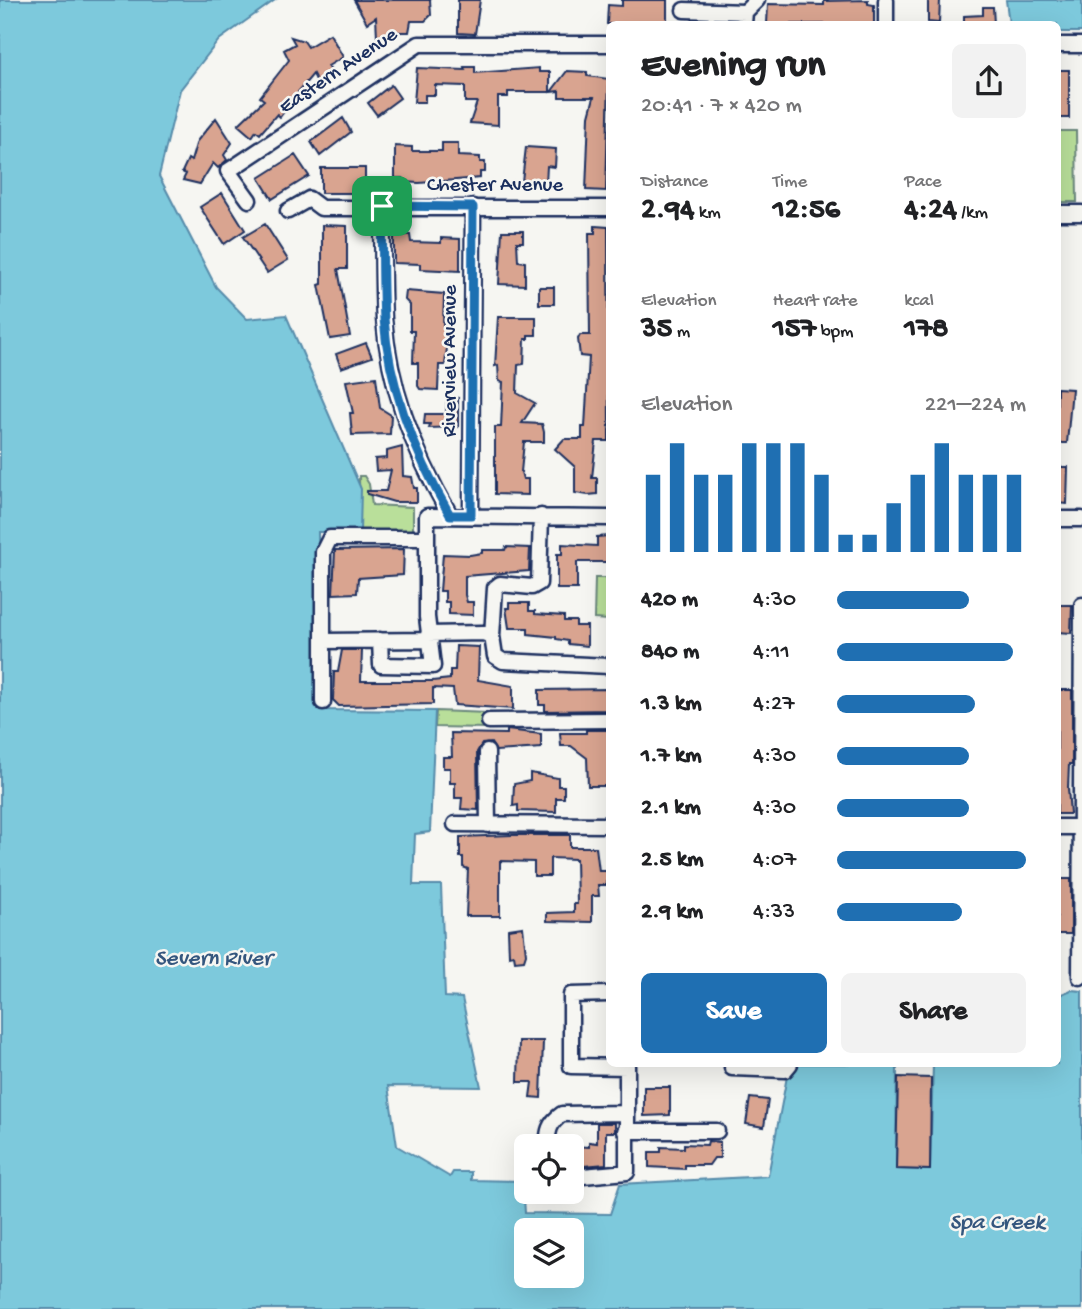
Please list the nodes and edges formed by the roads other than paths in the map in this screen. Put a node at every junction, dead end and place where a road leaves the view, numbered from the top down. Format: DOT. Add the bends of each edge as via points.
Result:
graph roads {
  1 [pos="757,0"];
  2 [pos="886,0"];
  3 [pos="684,10"];
  4 [pos="744,18"];
  5 [pos="886,21"];
  6 [pos="606,44"];
  7 [pos="1061,45"];
  8 [pos="1082,45"];
  9 [pos="249,200"];
  10 [pos="382,206"];
  11 [pos="473,207"];
  12 [pos="606,208"];
  13 [pos="288,211"];
  14 [pos="1061,212"];
  15 [pos="1082,213"];
  16 [pos="450,515"];
  17 [pos="471,515"];
  18 [pos="541,516"];
  19 [pos="606,517"];
  20 [pos="1061,519"];
  21 [pos="1082,519"];
  22 [pos="427,538"];
  23 [pos="1082,605"];
  24 [pos="492,636"];
  25 [pos="430,637"];
  26 [pos="323,640"];
  27 [pos="380,640"];
  28 [pos="606,666"];
  29 [pos="323,702"];
  30 [pos="606,719"];
  31 [pos="489,721"];
  32 [pos="1081,746"];
  33 [pos="487,752"];
  34 [pos="455,824"];
  35 [pos="488,825"];
  36 [pos="606,825"];
  37 [pos="1061,827"];
  38 [pos="1081,827"];
  39 [pos="1081,861"];
  40 [pos="1080,977"];
  41 [pos="606,994"];
  42 [pos="606,1066"];
  43 [pos="627,1067"];
  44 [pos="788,1067"];
  45 [pos="732,1068"];
  46 [pos="626,1113"];
  47 [pos="625,1131"];
  48 [pos="717,1131"];
  49 [pos="547,1134"];
  50 [pos="584,1176"];
  1 -- 4 [label="street"];
  2 -- 5 [label="street"];
  3 -- 4 [label="street"];
  6 -- 9 [label="street, Eastern Avenue" via="419,44 228,171"];
  7 -- 8 [label="street"];
  10 -- 11 [label="street, Chester Avenue"];
  10 -- 13 [label="street, Chester Avenue" via="321,208 309,199"];
  10 -- 16 [label="street" via="384,322 397,391 415,446"];
  11 -- 12 [label="street, Chester Avenue"];
  11 -- 17 [label="street, Riverview Avenue"];
  14 -- 15 [label="street"];
  16 -- 17 [label="street"];
  16 -- 22 [label="street" via="427,516"];
  17 -- 18 [label="street"];
  18 -- 19 [label="street"];
  18 -- 24 [label="street" via="539,583 495,588"];
  20 -- 21 [label="street"];
  22 -- 25 [label="street"];
  22 -- 26 [label="street" via="330,538 323,552"];
  23 -- 32 [label="street"];
  24 -- 25 [label="street"];
  24 -- 28 [label="street" via="495,656 503,661"];
  25 -- 27 [label="street"];
  25 -- 27 [label="street" via="433,666 381,665"];
  26 -- 27 [label="street"];
  26 -- 29 [label="street"];
  30 -- 31 [label="street"];
  32 -- 38 [label="street"];
  33 -- 35 [label="street"];
  34 -- 35 [label="street"];
  35 -- 36 [label="street"];
  37 -- 38 [label="street"];
  38 -- 39 [label="street"];
  39 -- 40 [label="street"];
  41 -- 42 [label="street" via="571,995 571,1066"];
  43 -- 46 [label="street"];
  44 -- 45 [label="street"];
  46 -- 47 [label="street"];
  46 -- 49 [label="street" via="562,1114"];
  47 -- 48 [label="street"];
  47 -- 50 [label="street" via="628,1172"];
}
